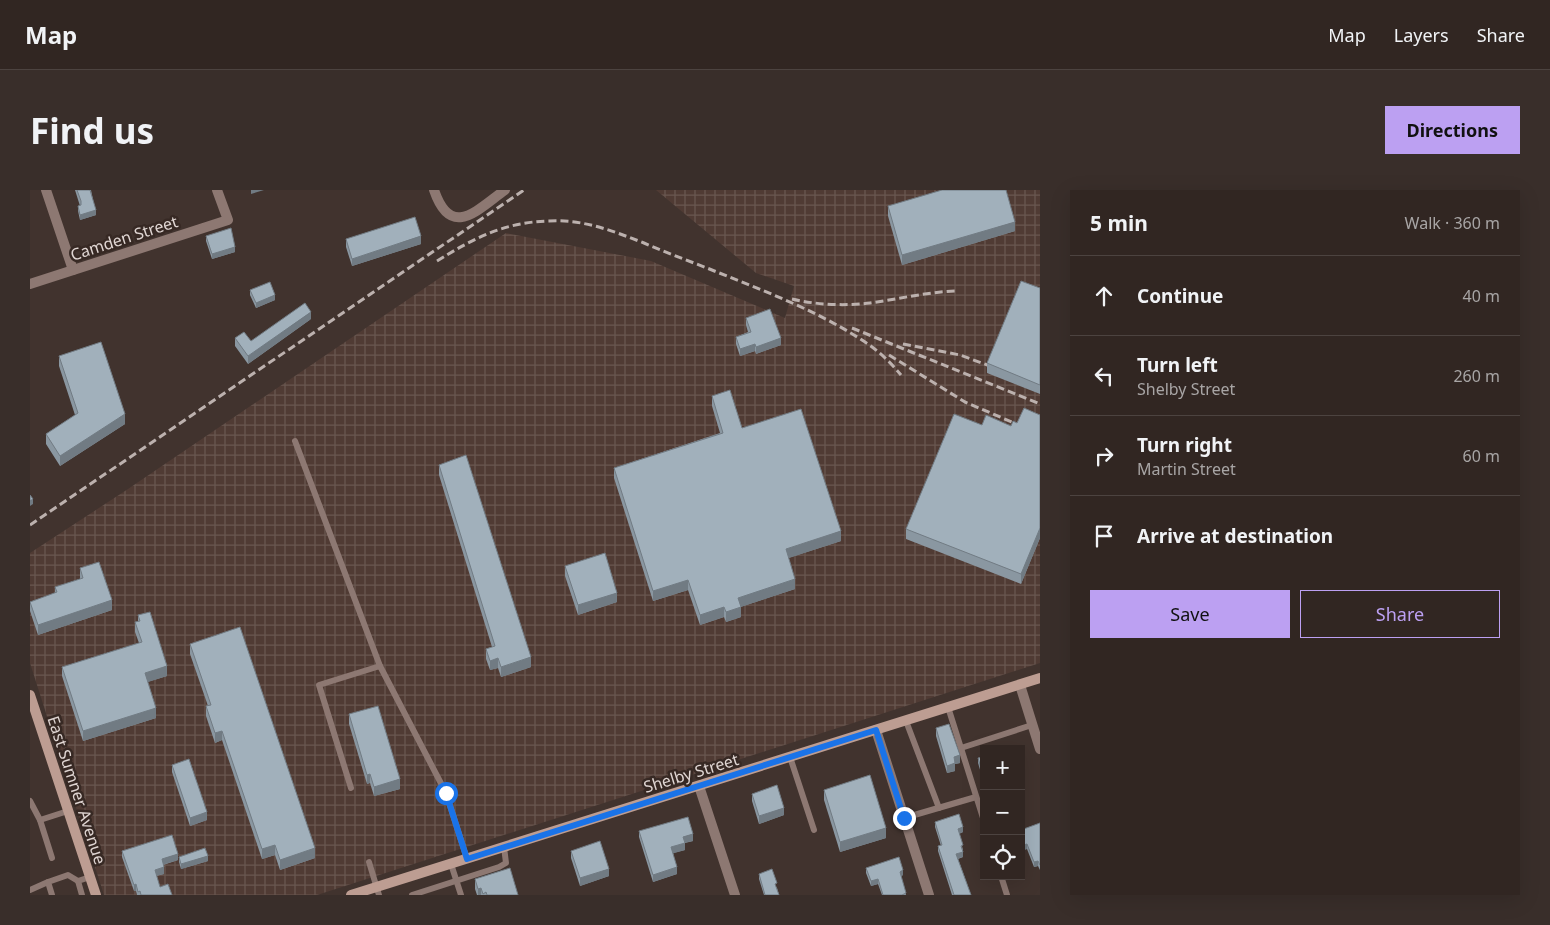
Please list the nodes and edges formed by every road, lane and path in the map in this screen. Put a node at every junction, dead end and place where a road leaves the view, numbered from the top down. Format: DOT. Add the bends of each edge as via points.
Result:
graph roads {
  1 [pos="46,190"];
  2 [pos="218,190"];
  3 [pos="434,190"];
  4 [pos="505,190"];
  5 [pos="73,270"];
  6 [pos="30,284"];
  7 [pos="296,441"];
  8 [pos="380,666"];
  9 [pos="1040,678"];
  10 [pos="1020,685"];
  11 [pos="30,695"];
  12 [pos="948,707"];
  13 [pos="906,721"];
  14 [pos="1032,725"];
  15 [pos="876,730"];
  16 [pos="961,748"];
  17 [pos="1040,749"];
  18 [pos="790,757"];
  19 [pos="699,786"];
  20 [pos="351,788"];
  21 [pos="976,797"];
  22 [pos="30,800"];
  23 [pos="939,808"];
  24 [pos="980,809"];
  25 [pos="68,811"];
  26 [pos="904,818"];
  27 [pos="40,820"];
  28 [pos="814,830"];
  29 [pos="504,847"];
  30 [pos="52,858"];
  31 [pos="467,859"];
  32 [pos="369,862"];
  33 [pos="451,864"];
  34 [pos="90,877"];
  35 [pos="1002,880"];
  36 [pos="78,881"];
  37 [pos="456,881"];
  38 [pos="48,882"];
  39 [pos="30,890"];
  40 [pos="378,891"];
  41 [pos="52,895"];
  42 [pos="81,895"];
  43 [pos="96,895"];
  44 [pos="351,895"];
  45 [pos="412,895"];
  46 [pos="461,895"];
  47 [pos="735,895"];
  48 [pos="929,895"];
  49 [pos="1007,895"];
  1 -- 5 [label="street"];
  2 -- 5 [label="street, Camden Street" via="228,220"];
  3 -- 4 [label="street" via="441,207 452,216 464,217"];
  5 -- 6 [label="street, Camden Street"];
  7 -- 8 [label="lane"];
  8 -- 20 [label="lane" via="319,685"];
  8 -- 31 [label="lane" via="446,793"];
  9 -- 10 [label="main road, Shelby Street"];
  10 -- 12 [label="main road, Shelby Street"];
  10 -- 14 [label="street"];
  11 -- 25 [label="main road, East Sumner Avenue"];
  12 -- 13 [label="main road, Shelby Street"];
  12 -- 16 [label="lane"];
  13 -- 15 [label="main road, Shelby Street"];
  13 -- 23 [label="lane"];
  14 -- 16 [label="lane"];
  14 -- 17 [label="street"];
  15 -- 18 [label="main road, Shelby Street"];
  15 -- 26 [label="street"];
  16 -- 21 [label="lane"];
  18 -- 19 [label="main road, Shelby Street"];
  18 -- 28 [label="lane"];
  19 -- 29 [label="main road, Shelby Street"];
  19 -- 47 [label="street"];
  21 -- 23 [label="lane"];
  21 -- 24 [label="lane"];
  22 -- 27 [label="lane"];
  23 -- 26 [label="lane"];
  25 -- 27 [label="lane"];
  25 -- 34 [label="main road, East Sumner Avenue"];
  26 -- 48 [label="street"];
  27 -- 30 [label="lane"];
  29 -- 31 [label="main road, Shelby Street"];
  29 -- 37 [label="lane" via="506,863"];
  31 -- 33 [label="main road, Shelby Street"];
  32 -- 40 [label="lane"];
  33 -- 37 [label="lane"];
  33 -- 40 [label="main road, Shelby Street"];
  34 -- 36 [label="lane"];
  34 -- 43 [label="main road, East Sumner Avenue"];
  35 -- 49 [label="lane"];
  36 -- 38 [label="lane" via="68,875"];
  36 -- 42 [label="lane"];
  37 -- 45 [label="lane"];
  37 -- 46 [label="lane"];
  38 -- 39 [label="lane"];
  38 -- 41 [label="lane"];
  40 -- 44 [label="main road, Shelby Street"];
}
